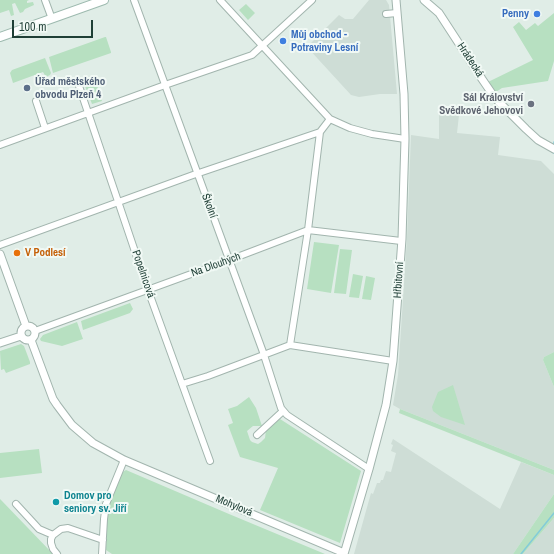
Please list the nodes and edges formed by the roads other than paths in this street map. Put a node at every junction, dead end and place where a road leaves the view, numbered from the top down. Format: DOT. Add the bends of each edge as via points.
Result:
graph roads {
  1 [pos="45,0"];
  2 [pos="104,0"];
  3 [pos="134,0"];
  4 [pos="220,0"];
  5 [pos="312,0"];
  6 [pos="396,0"];
  7 [pos="424,0"];
  8 [pos="386,14"];
  9 [pos="397,14"];
  10 [pos="52,19"];
  11 [pos="0,37"];
  12 [pos="262,46"];
  13 [pos="165,84"];
  14 [pos="79,86"];
  15 [pos="36,101"];
  16 [pos="87,113"];
  17 [pos="330,119"];
  18 [pos="45,128"];
  19 [pos="320,132"];
  20 [pos="405,139"];
  21 [pos="0,145"];
  22 [pos="554,149"];
  23 [pos="197,174"];
  24 [pos="119,202"];
  25 [pos="308,230"];
  26 [pos="402,241"];
  27 [pos="0,245"];
  28 [pos="0,254"];
  29 [pos="230,260"];
  30 [pos="148,290"];
  31 [pos="26,326"];
  32 [pos="35,331"];
  33 [pos="20,336"];
  34 [pos="31,340"];
  35 [pos="0,343"];
  36 [pos="290,345"];
  37 [pos="264,356"];
  38 [pos="393,361"];
  39 [pos="182,384"];
  40 [pos="283,411"];
  41 [pos="257,435"];
  42 [pos="124,460"];
  43 [pos="210,461"];
  44 [pos="369,469"];
  45 [pos="16,504"];
  46 [pos="53,535"];
  47 [pos="103,540"];
  48 [pos="57,554"];
  49 [pos="102,554"];
  50 [pos="344,554"];
  1 -- 10 [label="street"];
  2 -- 10 [label="main road"];
  3 -- 13 [label="street, Školní"];
  4 -- 12 [label="street"];
  5 -- 12 [label="street"];
  6 -- 9 [label="street, Hřbitovní"];
  7 -- 22 [label="street, Hrádecká" via="439,13 495,98 538,140"];
  8 -- 9 [label="street"];
  9 -- 20 [label="street, Hřbitovní"];
  10 -- 11 [label="main road"];
  12 -- 13 [label="street" via="252,56"];
  12 -- 17 [label="street"];
  13 -- 16 [label="street"];
  13 -- 23 [label="street, Školní"];
  14 -- 16 [label="street, Popelnicová"];
  15 -- 18 [label="street"];
  16 -- 18 [label="street"];
  16 -- 24 [label="street, Popelnicová"];
  17 -- 19 [label="street"];
  17 -- 20 [label="street" via="372,134"];
  18 -- 21 [label="street"];
  19 -- 23 [label="street"];
  19 -- 25 [label="street"];
  20 -- 26 [label="street, Hřbitovní"];
  23 -- 24 [label="street"];
  23 -- 29 [label="street, Školní"];
  24 -- 27 [label="street"];
  24 -- 30 [label="street, Popelnicová"];
  25 -- 26 [label="street, Na Dlouhých"];
  25 -- 29 [label="street, Na Dlouhých"];
  25 -- 36 [label="street"];
  26 -- 38 [label="street, Hřbitovní"];
  28 -- 31 [label="street"];
  29 -- 30 [label="street, Na Dlouhých"];
  29 -- 37 [label="street, Školní"];
  30 -- 32 [label="street, Na Dlouhých"];
  30 -- 39 [label="street, Popelnicová"];
  31 -- 32 [label="street" via="32,327"];
  31 -- 33 [label="street"];
  32 -- 34 [label="street" via="35,337"];
  33 -- 34 [label="street"];
  33 -- 35 [label="street"];
  34 -- 42 [label="street, Mohylová" via="53,399 66,418 93,443"];
  36 -- 37 [label="street"];
  36 -- 38 [label="street"];
  37 -- 39 [label="street"];
  37 -- 40 [label="street, Školní"];
  38 -- 44 [label="street, Hřbitovní" via="386,405"];
  39 -- 43 [label="street, Popelnicová"];
  40 -- 41 [label="street"];
  40 -- 44 [label="street"];
  42 -- 47 [label="street" via="106,504"];
  42 -- 50 [label="street, Mohylová"];
  44 -- 50 [label="street, Hřbitovní"];
  45 -- 46 [label="street" via="39,529"];
  46 -- 47 [label="street" via="68,528"];
  46 -- 48 [label="street" via="51,544"];
  47 -- 49 [label="street"];
}
